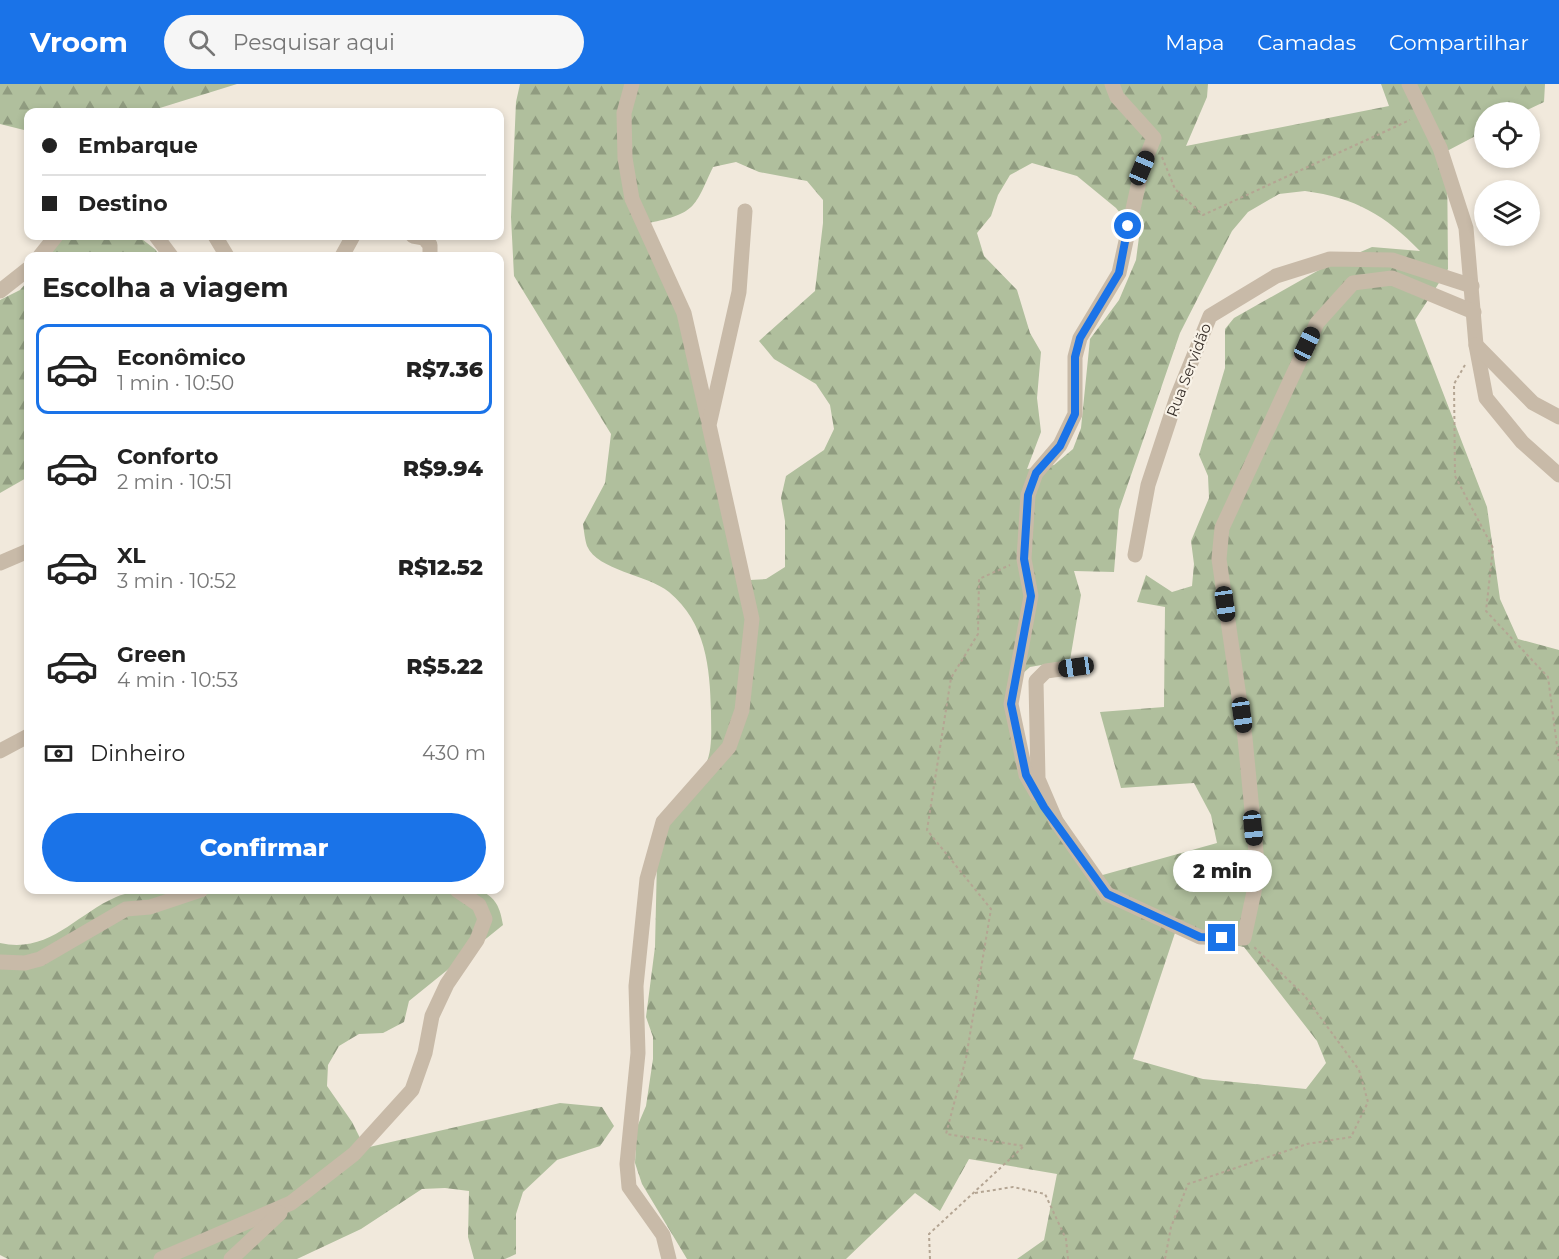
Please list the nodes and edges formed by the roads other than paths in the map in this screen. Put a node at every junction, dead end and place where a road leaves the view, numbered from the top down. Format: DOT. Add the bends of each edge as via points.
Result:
graph roads {
  1 [pos="632,84"];
  2 [pos="1112,84"];
  3 [pos="1409,84"];
  4 [pos="745,211"];
  5 [pos="53,240"];
  6 [pos="43,252"];
  7 [pos="24,272"];
  8 [pos="1472,286"];
  9 [pos="0,291"];
  10 [pos="1474,312"];
  11 [pos="1476,345"];
  12 [pos="1559,417"];
  13 [pos="709,425"];
  14 [pos="1559,475"];
  15 [pos="24,552"];
  16 [pos="1135,555"];
  17 [pos="0,563"];
  18 [pos="1076,667"];
  19 [pos="24,738"];
  20 [pos="0,751"];
  21 [pos="1056,820"];
  22 [pos="189,894"];
  23 [pos="463,894"];
  24 [pos="0,962"];
  25 [pos="291,1203"];
  26 [pos="161,1259"];
  27 [pos="231,1259"];
  28 [pos="669,1259"];
  1 -- 13 [label="street" via="624,113 625,159 632,199 684,313"];
  2 -- 21 [label="street" via="1117,97 1154,138 1142,168 1119,273 1080,338 1075,357 1075,414 1060,446 1036,473 1028,495 1024,559 1031,596 1011,704 1026,775"];
  3 -- 8 [label="street" via="1440,148 1466,228"];
  4 -- 13 [label="street" via="739,292"];
  5 -- 6 [label="street"];
  7 -- 9 [label="street"];
  8 -- 10 [label="street"];
  8 -- 16 [label="street, Rua Servidão" via="1392,260 1330,259 1276,276 1210,316 1177,397 1148,485"];
  10 -- 11 [label="street"];
  10 -- 21 [label="street" via="1392,278 1353,282 1317,323 1222,528 1219,559 1245,738 1258,873 1244,938 1200,937 1107,894"];
  11 -- 12 [label="street" via="1533,403"];
  11 -- 14 [label="street" via="1486,398 1522,441"];
  13 -- 28 [label="street" via="752,619 742,710 729,747 663,822 647,879 636,986 638,1053 627,1164 629,1187 663,1235"];
  15 -- 17 [label="street"];
  18 -- 21 [label="street" via="1046,671 1036,681 1038,779"];
  19 -- 20 [label="street"];
  22 -- 24 [label="street" via="150,907 126,909 40,959"];
  23 -- 25 [label="street" via="479,905 485,919 477,940 447,984 432,1016 412,1090 354,1154"];
  25 -- 26 [label="street"];
  25 -- 27 [label="street"];
}
